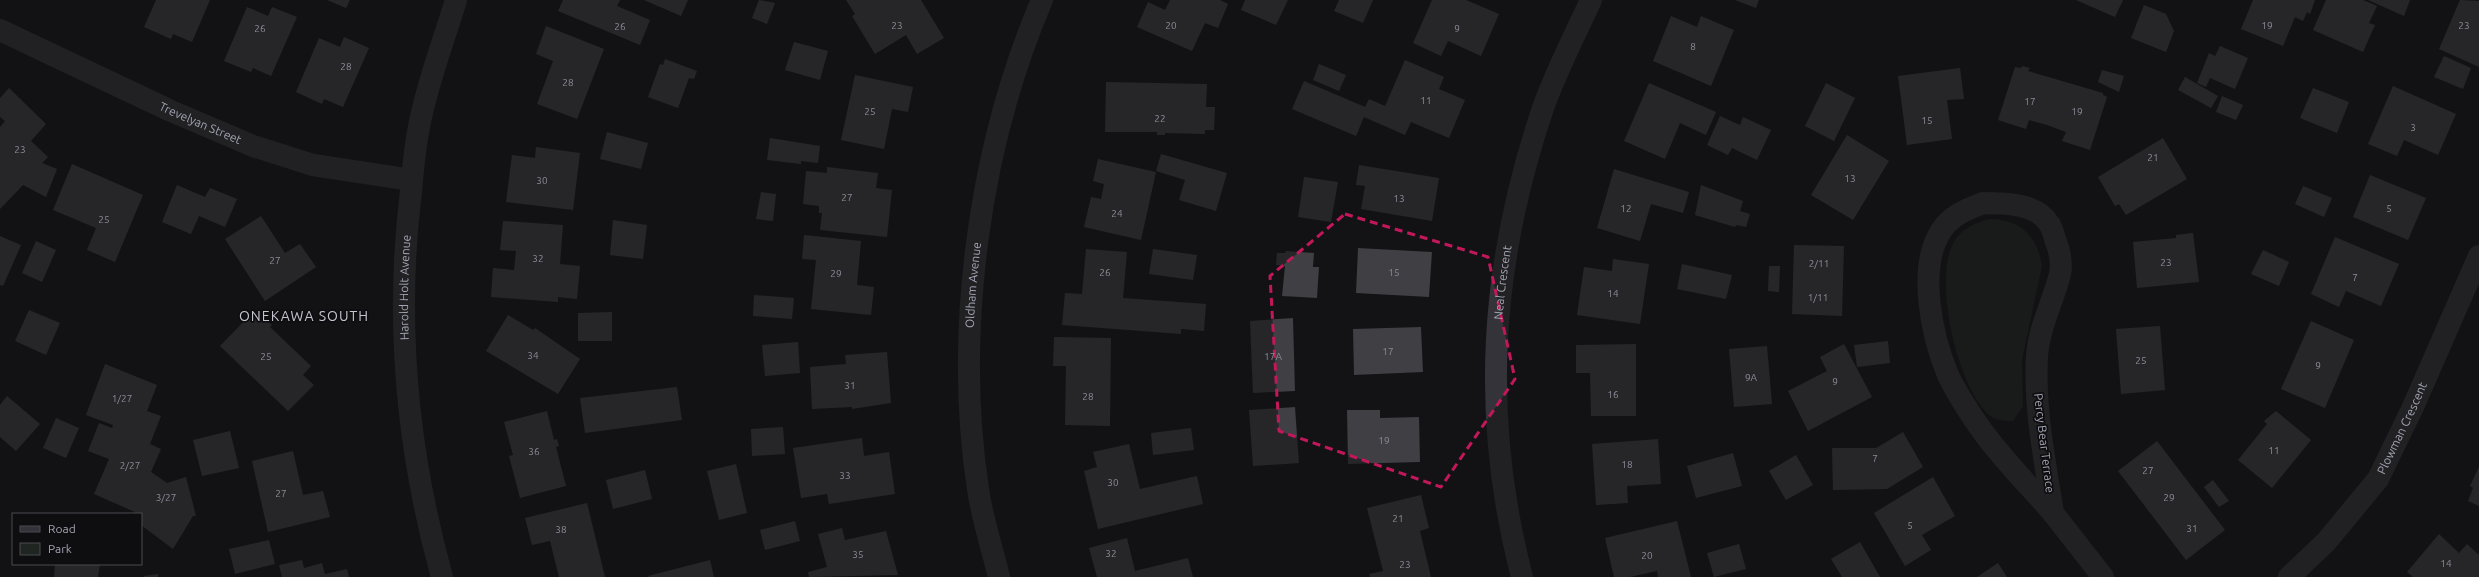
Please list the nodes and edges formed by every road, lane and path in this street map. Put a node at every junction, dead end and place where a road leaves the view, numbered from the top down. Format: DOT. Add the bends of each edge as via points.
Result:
graph roads {
  1 [pos="456,0"];
  2 [pos="1042,0"];
  3 [pos="1591,0"];
  4 [pos="0,30"];
  5 [pos="412,180"];
  6 [pos="2479,256"];
  7 [pos="2053,513"];
  8 [pos="442,577"];
  9 [pos="999,577"];
  10 [pos="1522,577"];
  11 [pos="2103,577"];
  12 [pos="2289,577"];
  1 -- 5 [label="street, Harold Holt Avenue" via="420,122"];
  2 -- 9 [label="street, Oldham Avenue" via="1031,26 999,126 973,278 968,354 970,419 978,490"];
  3 -- 10 [label="street, Neal Crescent" via="1544,107 1514,207 1497,312 1495,406 1511,534"];
  4 -- 5 [label="street, Trevelyan Street" via="253,146 313,165"];
  5 -- 8 [label="street, Harold Holt Avenue" via="404,245 405,370 415,460"];
  6 -- 12 [label="street, Plowman Crescent" via="2413,408 2378,479 2326,542"];
  7 -- 7 [label="street, Percy Bear Terrace" via="1979,426 1962,400 1948,376 1933,322 1928,293 1934,247 1941,230 1960,212 1984,203 2008,203 2032,210 2049,224 2059,249 2060,273 2042,328 2037,354 2037,405"];
  7 -- 11 [label="street, Percy Bear Terrace"];
}
